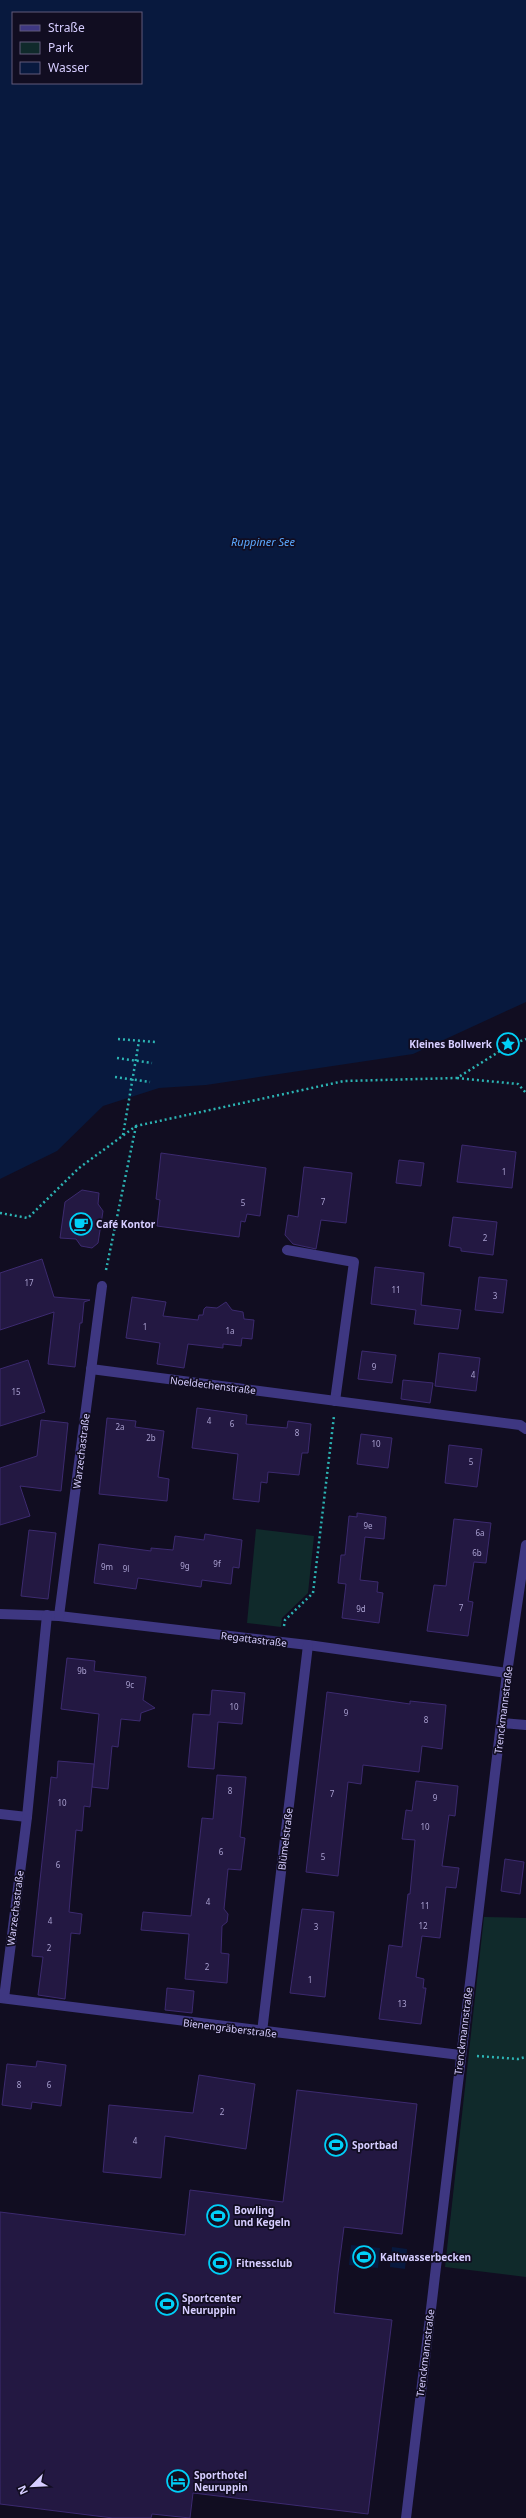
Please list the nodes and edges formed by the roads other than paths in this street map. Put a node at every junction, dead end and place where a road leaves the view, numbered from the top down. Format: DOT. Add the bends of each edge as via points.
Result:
graph roads {
  1 [pos="287,1250"];
  2 [pos="102,1286"];
  3 [pos="91,1369"];
  4 [pos="335,1401"];
  5 [pos="526,1428"];
  6 [pos="526,1546"];
  7 [pos="0,1614"];
  8 [pos="47,1615"];
  9 [pos="59,1616"];
  10 [pos="308,1645"];
  11 [pos="507,1673"];
  12 [pos="502,1723"];
  13 [pos="526,1725"];
  14 [pos="0,1814"];
  15 [pos="27,1817"];
  16 [pos="2,1998"];
  17 [pos="262,2032"];
  18 [pos="460,2055"];
  19 [pos="406,2518"];
  1 -- 4 [label="street" via="354,1262"];
  2 -- 3 [label="street, Warzechastraße"];
  3 -- 4 [label="street, Noeldechenstraße"];
  3 -- 9 [label="street, Warzechastraße"];
  4 -- 5 [label="street, Noeldechenstraße" via="520,1425"];
  6 -- 11 [label="street, Trenckmannstraße"];
  7 -- 8 [label="street, Regattastraße"];
  8 -- 9 [label="street, Regattastraße"];
  8 -- 15 [label="street, Warzechastraße"];
  9 -- 10 [label="street, Regattastraße"];
  10 -- 11 [label="street, Regattastraße"];
  10 -- 17 [label="street, Blümelstraße"];
  11 -- 12 [label="street, Trenckmannstraße"];
  12 -- 13 [label="street"];
  12 -- 18 [label="street, Trenckmannstraße"];
  14 -- 15 [label="street"];
  15 -- 16 [label="street, Warzechastraße"];
  16 -- 17 [label="street, Bienengräberstraße"];
  17 -- 18 [label="street, Bienengräberstraße"];
  18 -- 19 [label="street, Trenckmannstraße"];
}
